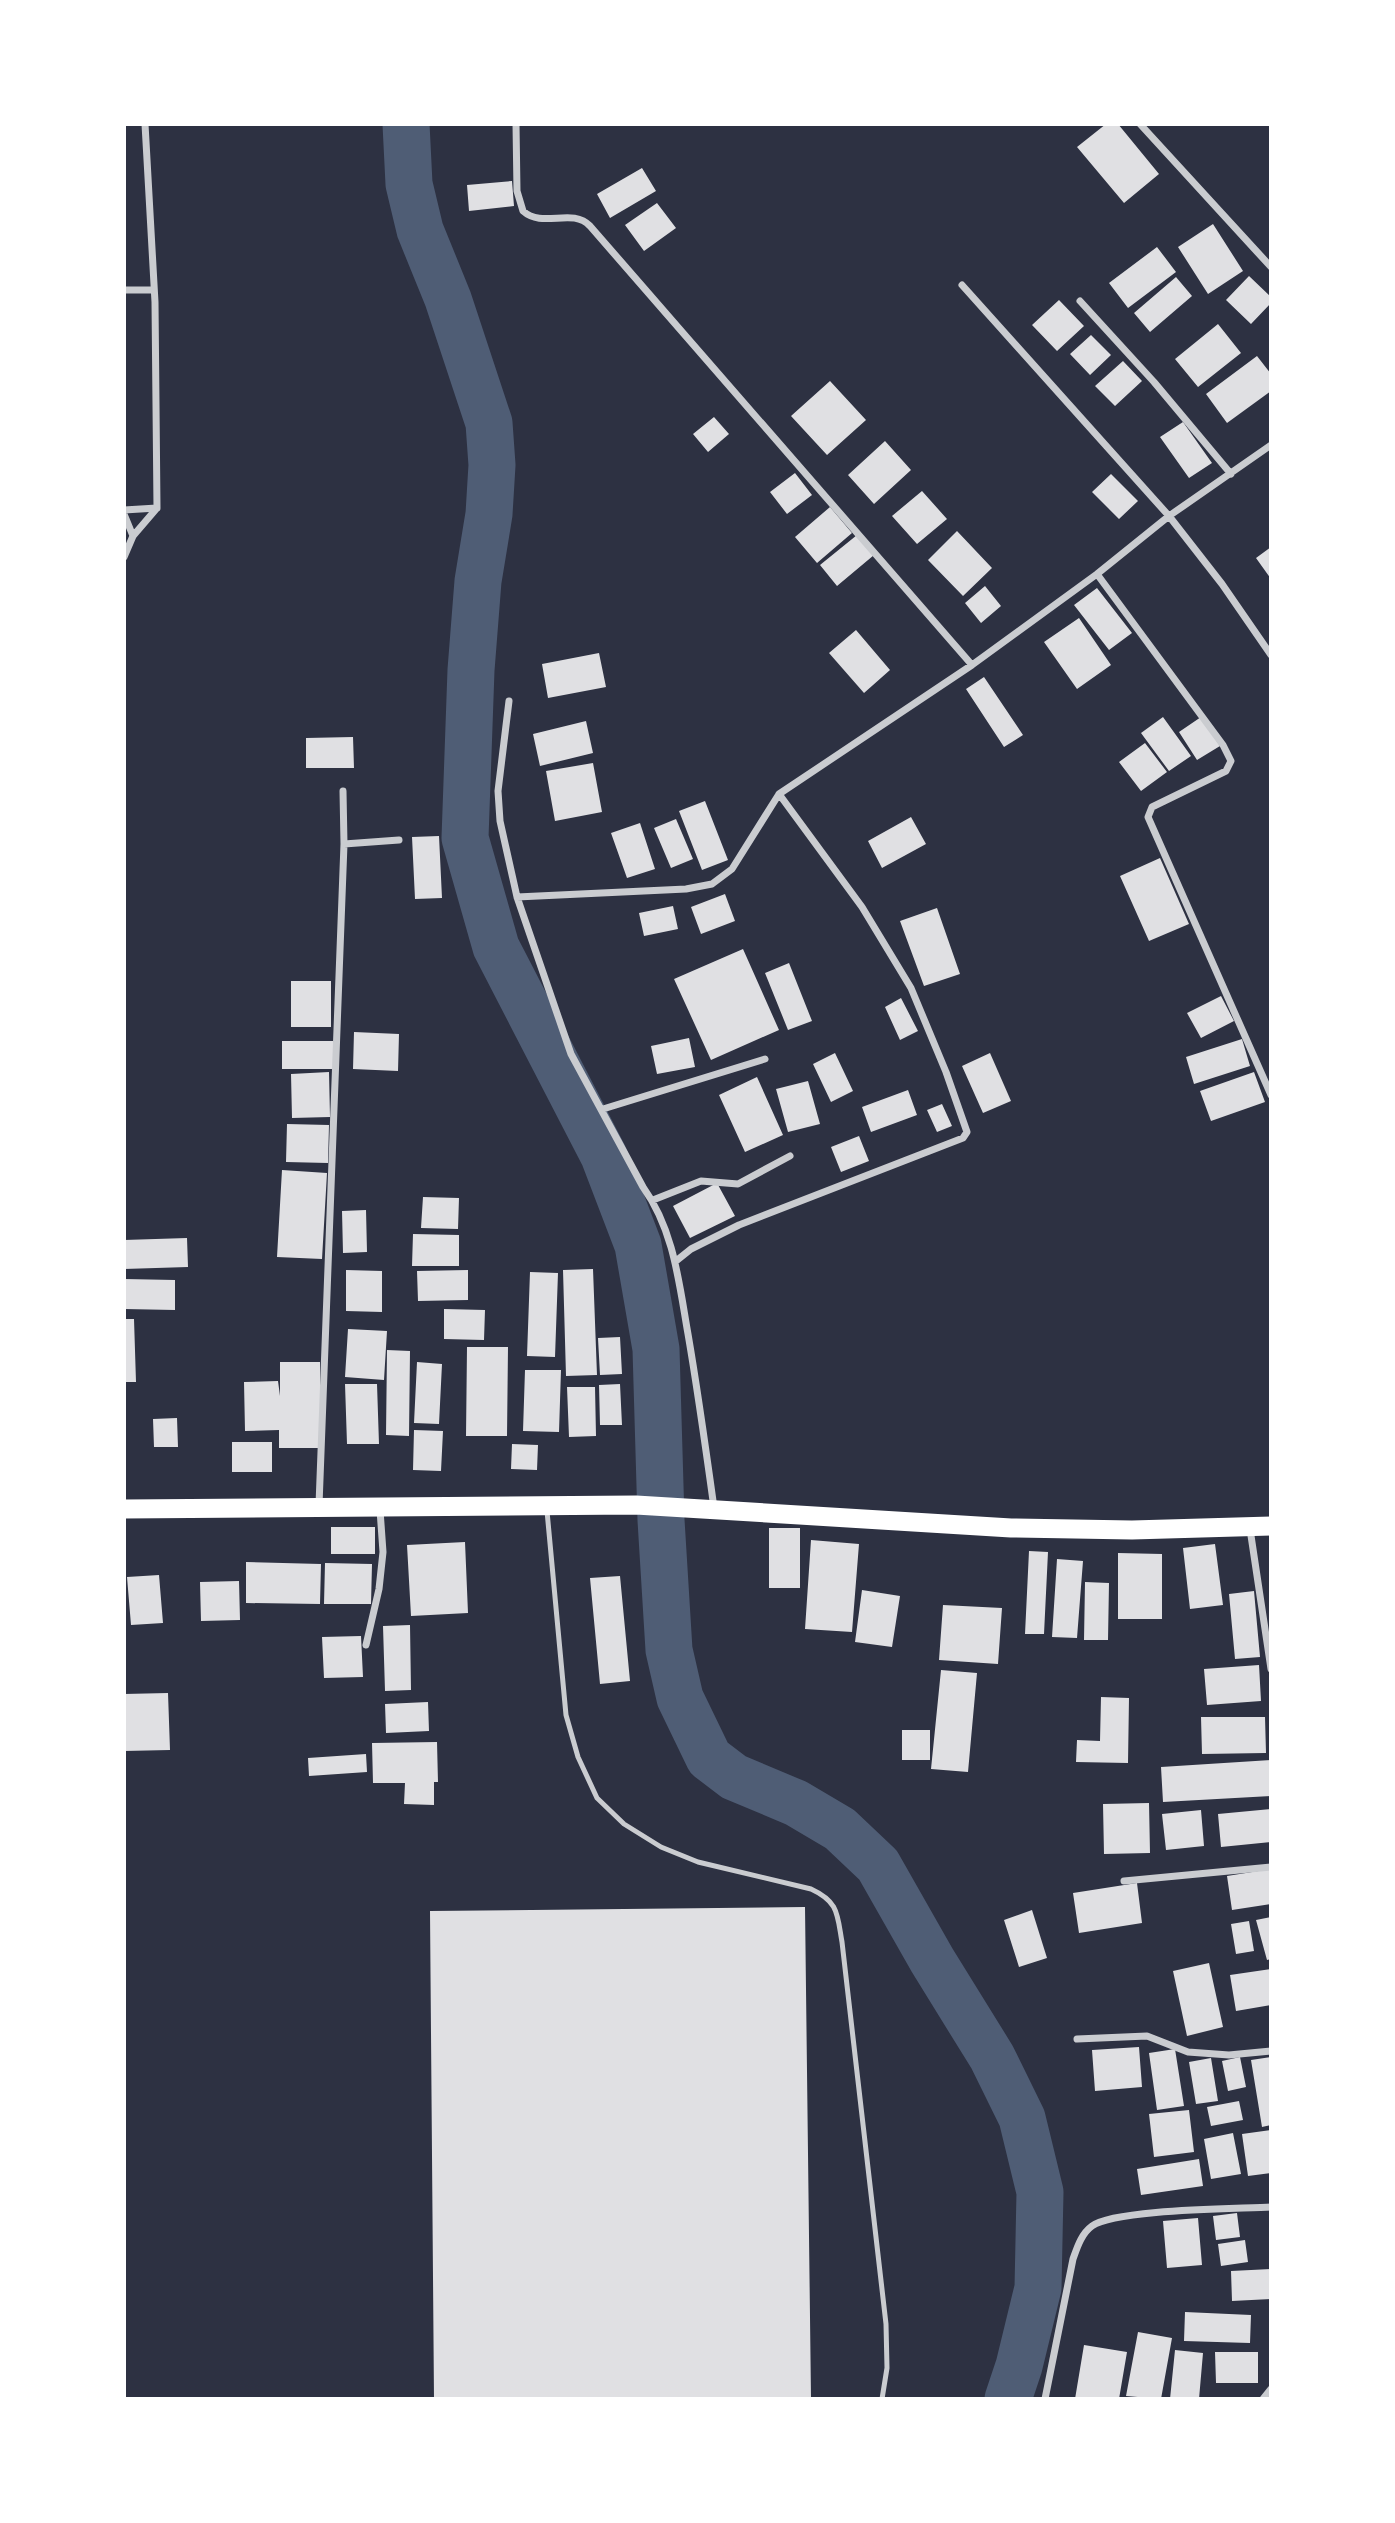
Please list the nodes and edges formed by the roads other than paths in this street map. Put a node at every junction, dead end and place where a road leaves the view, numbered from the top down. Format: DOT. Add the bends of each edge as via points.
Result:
graph roads {
  1 [pos="145,124"];
  2 [pos="516,124"];
  3 [pos="1140,124"];
  4 [pos="1271,267"];
  5 [pos="962,285"];
  6 [pos="124,290"];
  7 [pos="154,290"];
  8 [pos="1080,301"];
  9 [pos="1271,445"];
  10 [pos="1231,474"];
  11 [pos="157,508"];
  12 [pos="124,512"];
  13 [pos="1169,516"];
  14 [pos="134,536"];
  15 [pos="124,556"];
  16 [pos="1097,574"];
  17 [pos="1271,655"];
  18 [pos="972,665"];
  19 [pos="509,701"];
  20 [pos="343,791"];
  21 [pos="779,794"];
  22 [pos="399,840"];
  23 [pos="344,844"];
  24 [pos="517,897"];
  25 [pos="765,1059"];
  26 [pos="1271,1095"];
  27 [pos="603,1109"];
  28 [pos="790,1156"];
  29 [pos="653,1200"];
  30 [pos="676,1261"];
  31 [pos="319,1506"];
  32 [pos="380,1506"];
  33 [pos="547,1506"];
  34 [pos="124,1508"];
  35 [pos="714,1509"];
  36 [pos="1271,1526"];
  37 [pos="1250,1528"];
  38 [pos="366,1645"];
  39 [pos="1271,1669"];
  40 [pos="1271,1867"];
  41 [pos="1124,1881"];
  42 [pos="1077,2039"];
  43 [pos="1271,2051"];
  44 [pos="1271,2207"];
  45 [pos="1271,2389"];
  46 [pos="882,2399"];
  47 [pos="1045,2399"];
  48 [pos="1263,2399"];
  1 -- 7 [label="street"];
  2 -- 18 [label="street" via="517,191 523,211 537,219 583,219"];
  3 -- 4 [label="street"];
  5 -- 13 [label="street"];
  6 -- 7 [label="street"];
  7 -- 11 [label="street"];
  8 -- 10 [label="street"];
  9 -- 10 [label="street"];
  10 -- 13 [label="street"];
  11 -- 12 [label="street"];
  11 -- 14 [label="street"];
  12 -- 14 [label="street"];
  13 -- 16 [label="street"];
  13 -- 17 [label="street"];
  14 -- 15 [label="street"];
  16 -- 18 [label="street"];
  16 -- 26 [label="street" via="1230,758 1226,771 1152,807 1148,817"];
  18 -- 21 [label="street"];
  19 -- 24 [label="street" via="498,790"];
  20 -- 23 [label="street"];
  21 -- 24 [label="street" via="732,869 712,884 679,890"];
  21 -- 30 [label="street" via="862,907 911,988 967,1132 963,1138 739,1225"];
  22 -- 23 [label="street"];
  23 -- 31 [label="street"];
  24 -- 27 [label="street" via="571,1054"];
  25 -- 27 [label="street"];
  27 -- 29 [label="street"];
  28 -- 29 [label="street" via="738,1184 701,1181"];
  29 -- 30 [label="street"];
  30 -- 35 [label="street"];
  31 -- 32 [label="highway"];
  31 -- 34 [label="highway"];
  32 -- 33 [label="highway"];
  32 -- 38 [label="street" via="383,1552"];
  33 -- 35 [label="highway"];
  33 -- 46 [label="lane" via="566,1715 597,1798 624,1824 661,1847 698,1862 811,1889 834,1904 886,2324"];
  35 -- 37 [label="highway" via="1011,1528"];
  36 -- 37 [label="highway"];
  37 -- 39 [label="street"];
  40 -- 41 [label="street"];
  42 -- 43 [label="street" via="1147,2036 1188,2052"];
  44 -- 47 [label="street" via="1160,2213 1107,2220 1091,2227 1080,2239 1073,2259"];
  45 -- 48 [label="street"];
}
